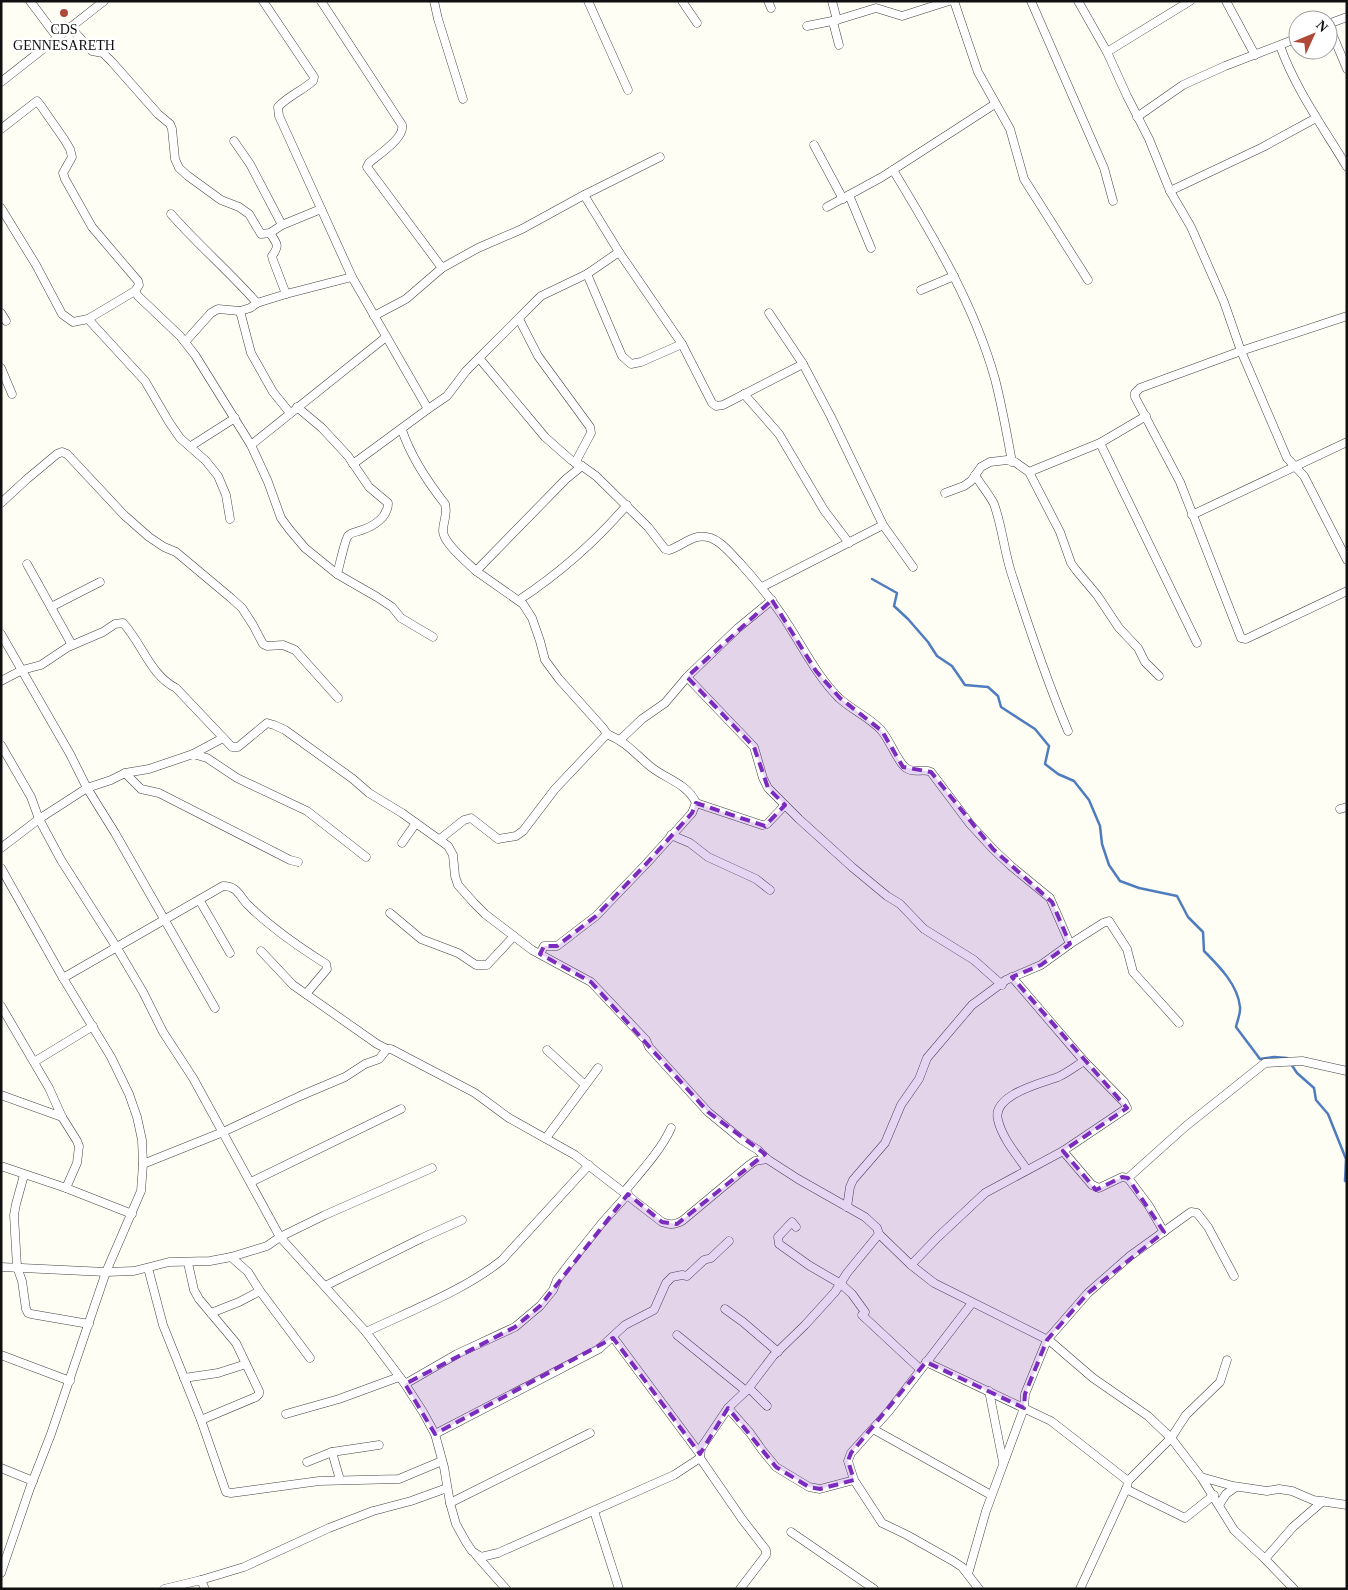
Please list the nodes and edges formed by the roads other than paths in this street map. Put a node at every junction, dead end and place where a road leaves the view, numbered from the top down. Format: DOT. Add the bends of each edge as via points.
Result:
graph roads {
  1 [pos="30,1"];
  2 [pos="104,1"];
  3 [pos="263,1"];
  4 [pos="321,1"];
  5 [pos="434,1"];
  6 [pos="588,1"];
  7 [pos="682,1"];
  8 [pos="832,1"];
  9 [pos="949,1"];
  10 [pos="954,1"];
  11 [pos="1031,1"];
  12 [pos="1078,1"];
  13 [pos="1190,1"];
  14 [pos="1226,1"];
  15 [pos="835,21"];
  16 [pos="697,23"];
  17 [pos="808,26"];
  18 [pos="70,27"];
  19 [pos="57,37"];
  20 [pos="1288,42"];
  21 [pos="839,45"];
  22 [pos="1280,46"];
  23 [pos="1338,47"];
  24 [pos="1107,52"];
  25 [pos="1255,55"];
  26 [pos="1347,68"];
  27 [pos="1,82"];
  28 [pos="628,90"];
  29 [pos="463,99"];
  30 [pos="995,104"];
  31 [pos="1137,117"];
  32 [pos="1316,118"];
  33 [pos="1,129"];
  34 [pos="234,141"];
  35 [pos="814,145"];
  36 [pos="660,157"];
  37 [pos="1347,167"];
  38 [pos="893,170"];
  39 [pos="1170,191"];
  40 [pos="584,195"];
  41 [pos="846,197"];
  42 [pos="1113,201"];
  43 [pos="827,207"];
  44 [pos="1,208"];
  45 [pos="321,209"];
  46 [pos="171,214"];
  47 [pos="282,225"];
  48 [pos="270,233"];
  49 [pos="872,248"];
  50 [pos="619,252"];
  51 [pos="442,268"];
  52 [pos="587,274"];
  53 [pos="954,276"];
  54 [pos="352,277"];
  55 [pos="1088,280"];
  56 [pos="921,290"];
  57 [pos="134,291"];
  58 [pos="286,294"];
  59 [pos="257,303"];
  60 [pos="240,311"];
  61 [pos="769,313"];
  62 [pos="374,316"];
  63 [pos="1347,316"];
  64 [pos="88,319"];
  65 [pos="518,319"];
  66 [pos="386,337"];
  67 [pos="185,342"];
  68 [pos="682,344"];
  69 [pos="1241,351"];
  70 [pos="478,358"];
  71 [pos="803,364"];
  72 [pos="1,368"];
  73 [pos="12,394"];
  74 [pos="744,394"];
  75 [pos="428,409"];
  76 [pos="294,410"];
  77 [pos="1146,416"];
  78 [pos="234,418"];
  79 [pos="402,430"];
  80 [pos="1347,442"];
  81 [pos="1100,443"];
  82 [pos="250,444"];
  83 [pos="191,446"];
  84 [pos="1012,462"];
  85 [pos="353,464"];
  86 [pos="578,464"];
  87 [pos="1294,466"];
  88 [pos="1029,472"];
  89 [pos="975,475"];
  90 [pos="945,493"];
  91 [pos="1,503"];
  92 [pos="627,505"];
  93 [pos="1192,515"];
  94 [pos="230,519"];
  95 [pos="883,525"];
  96 [pos="849,543"];
  97 [pos="1347,560"];
  98 [pos="27,564"];
  99 [pos="914,566"];
  100 [pos="476,571"];
  101 [pos="337,574"];
  102 [pos="100,582"];
  103 [pos="762,587"];
  104 [pos="1347,591"];
  105 [pos="519,600"];
  106 [pos="772,600"];
  107 [pos="51,607"];
  108 [pos="1,634"];
  109 [pos="433,637"];
  110 [pos="1197,643"];
  111 [pos="72,645"];
  112 [pos="22,670"];
  113 [pos="1159,676"];
  114 [pos="687,677"];
  115 [pos="1,682"];
  116 [pos="338,698"];
  117 [pos="1068,731"];
  118 [pos="607,734"];
  119 [pos="223,738"];
  120 [pos="620,740"];
  121 [pos="1,745"];
  122 [pos="193,754"];
  123 [pos="125,773"];
  124 [pos="87,788"];
  125 [pos="696,803"];
  126 [pos="785,805"];
  127 [pos="39,819"];
  128 [pos="416,824"];
  129 [pos="671,835"];
  130 [pos="440,839"];
  131 [pos="402,843"];
  132 [pos="1,848"];
  133 [pos="366,857"];
  134 [pos="298,862"];
  135 [pos="1,868"];
  136 [pos="10,884"];
  137 [pos="1,889"];
  138 [pos="770,890"];
  139 [pos="200,901"];
  140 [pos="390,913"];
  141 [pos="165,919"];
  142 [pos="514,936"];
  143 [pos="1070,944"];
  144 [pos="117,948"];
  145 [pos="261,951"];
  146 [pos="230,953"];
  147 [pos="540,954"];
  148 [pos="1012,977"];
  149 [pos="63,978"];
  150 [pos="1002,985"];
  151 [pos="306,994"];
  152 [pos="1,1006"];
  153 [pos="215,1008"];
  154 [pos="1179,1023"];
  155 [pos="93,1026"];
  156 [pos="388,1049"];
  157 [pos="547,1050"];
  158 [pos="1084,1061"];
  159 [pos="34,1062"];
  160 [pos="598,1068"];
  161 [pos="1347,1072"];
  162 [pos="585,1085"];
  163 [pos="1,1095"];
  164 [pos="401,1109"];
  165 [pos="62,1117"];
  166 [pos="671,1128"];
  167 [pos="223,1132"];
  168 [pos="546,1138"];
  169 [pos="758,1150"];
  170 [pos="1064,1151"];
  171 [pos="767,1159"];
  172 [pos="755,1161"];
  173 [pos="143,1164"];
  174 [pos="589,1165"];
  175 [pos="1,1166"];
  176 [pos="432,1168"];
  177 [pos="1027,1170"];
  178 [pos="24,1175"];
  179 [pos="1128,1178"];
  180 [pos="250,1182"];
  181 [pos="66,1188"];
  182 [pos="626,1193"];
  183 [pos="847,1207"];
  184 [pos="132,1214"];
  185 [pos="462,1220"];
  186 [pos="796,1227"];
  187 [pos="1164,1232"];
  188 [pos="879,1234"];
  189 [pos="280,1237"];
  190 [pos="729,1241"];
  191 [pos="231,1257"];
  192 [pos="188,1263"];
  193 [pos="911,1265"];
  194 [pos="1,1267"];
  195 [pos="17,1267"];
  196 [pos="148,1268"];
  197 [pos="106,1272"];
  198 [pos="1234,1276"];
  199 [pos="841,1284"];
  200 [pos="325,1286"];
  201 [pos="260,1291"];
  202 [pos="972,1303"];
  203 [pos="725,1309"];
  204 [pos="211,1313"];
  205 [pos="88,1324"];
  206 [pos="366,1332"];
  207 [pos="677,1336"];
  208 [pos="613,1337"];
  209 [pos="1047,1340"];
  210 [pos="778,1352"];
  211 [pos="1,1355"];
  212 [pos="310,1358"];
  213 [pos="1227,1360"];
  214 [pos="926,1362"];
  215 [pos="246,1364"];
  216 [pos="920,1369"];
  217 [pos="399,1377"];
  218 [pos="184,1378"];
  219 [pos="70,1381"];
  220 [pos="405,1384"];
  221 [pos="748,1389"];
  222 [pos="989,1391"];
  223 [pos="767,1406"];
  224 [pos="728,1408"];
  225 [pos="1024,1408"];
  226 [pos="286,1414"];
  227 [pos="201,1420"];
  228 [pos="873,1429"];
  229 [pos="590,1433"];
  230 [pos="436,1434"];
  231 [pos="1171,1438"];
  232 [pos="379,1446"];
  233 [pos="332,1452"];
  234 [pos="700,1456"];
  235 [pos="442,1461"];
  236 [pos="307,1462"];
  237 [pos="1003,1462"];
  238 [pos="1,1468"];
  239 [pos="1201,1476"];
  240 [pos="340,1480"];
  241 [pos="854,1480"];
  242 [pos="34,1481"];
  243 [pos="1127,1485"];
  244 [pos="1236,1487"];
  245 [pos="447,1488"];
  246 [pos="992,1495"];
  247 [pos="1214,1495"];
  248 [pos="1323,1501"];
  249 [pos="450,1502"];
  250 [pos="1220,1505"];
  251 [pos="1347,1505"];
  252 [pos="594,1511"];
  253 [pos="791,1532"];
  254 [pos="476,1555"];
  255 [pos="1266,1559"];
  256 [pos="1,1573"];
  257 [pos="968,1574"];
  258 [pos="201,1580"];
  259 [pos="164,1589"];
  260 [pos="205,1589"];
  261 [pos="506,1589"];
  262 [pos="619,1589"];
  263 [pos="740,1589"];
  264 [pos="874,1589"];
  265 [pos="979,1589"];
  266 [pos="1080,1589"];
  267 [pos="1294,1589"];
  1 -- 19 [label="street"];
  2 -- 18 [label="street"];
  3 -- 45 [label="street" via="314,77 306,88 283,101 278,112"];
  4 -- 51 [label="street" via="402,125 400,136 367,167"];
  5 -- 29 [label="street"];
  6 -- 28 [label="street"];
  7 -- 16 [label="street"];
  8 -- 15 [label="street"];
  9 -- 15 [label="street" via="902,16 876,8"];
  10 -- 30 [label="street" via="978,72"];
  11 -- 42 [label="street" via="1104,168"];
  12 -- 24 [label="street"];
  13 -- 24 [label="street"];
  14 -- 25 [label="street"];
  15 -- 17 [label="street"];
  15 -- 21 [label="street"];
  18 -- 19 [label="street"];
  18 -- 48 [label="street" via="92,51 103,53 170,124 175,159 180,168 221,200 249,214 261,234"];
  19 -- 27 [label="street"];
  20 -- 22 [label="street"];
  22 -- 25 [label="street"];
  22 -- 32 [label="street" via="1289,70"];
  23 -- 26 [label="street"];
  24 -- 31 [label="street"];
  25 -- 31 [label="street" via="1183,85"];
  30 -- 38 [label="street"];
  30 -- 55 [label="street" via="1010,128 1024,179"];
  31 -- 39 [label="street"];
  32 -- 37 [label="street"];
  32 -- 39 [label="street"];
  33 -- 57 [label="street" via="37,101 70,148 72,157 63,173 65,179 92,227 138,280 139,285"];
  34 -- 47 [label="street"];
  35 -- 41 [label="street"];
  36 -- 40 [label="street"];
  38 -- 41 [label="street"];
  38 -- 53 [label="street"];
  39 -- 69 [label="street" via="1191,227 1224,302"];
  40 -- 50 [label="street"];
  40 -- 51 [label="street"];
  41 -- 43 [label="street"];
  41 -- 49 [label="street"];
  44 -- 64 [label="street" via="62,314 73,322"];
  45 -- 47 [label="street"];
  45 -- 54 [label="street"];
  46 -- 59 [label="street"];
  47 -- 48 [label="street"];
  48 -- 58 [label="street" via="278,246 272,256"];
  50 -- 52 [label="street"];
  50 -- 68 [label="street"];
  51 -- 62 [label="street" via="406,299"];
  52 -- 65 [label="street" via="541,296"];
  52 -- 68 [label="street" via="622,356 631,364"];
  53 -- 56 [label="street"];
  53 -- 84 [label="street" via="994,378"];
  54 -- 58 [label="street"];
  54 -- 62 [label="street"];
  57 -- 64 [label="street"];
  57 -- 67 [label="street"];
  58 -- 59 [label="street"];
  59 -- 60 [label="street"];
  60 -- 67 [label="street" via="218,309"];
  60 -- 76 [label="street" via="251,353 273,392"];
  61 -- 71 [label="street"];
  62 -- 66 [label="street"];
  63 -- 69 [label="street"];
  64 -- 83 [label="street" via="146,381 168,422"];
  65 -- 70 [label="street"];
  65 -- 86 [label="street" via="538,356 590,427 591,433"];
  66 -- 75 [label="street"];
  66 -- 76 [label="street"];
  67 -- 78 [label="street"];
  68 -- 74 [label="street" via="712,403 723,405"];
  69 -- 77 [label="street" via="1140,388 1135,397"];
  69 -- 87 [label="street" via="1287,458"];
  70 -- 75 [label="street" via="447,396"];
  70 -- 86 [label="street" via="545,437"];
  71 -- 74 [label="street"];
  71 -- 95 [label="street"];
  72 -- 73 [label="street"];
  74 -- 96 [label="street" via="780,434 824,510"];
  75 -- 79 [label="street"];
  76 -- 82 [label="street"];
  76 -- 85 [label="street" via="322,428"];
  77 -- 81 [label="street"];
  77 -- 93 [label="street" via="1180,482"];
  78 -- 82 [label="street"];
  78 -- 83 [label="street"];
  79 -- 85 [label="street"];
  79 -- 100 [label="street" via="408,448 447,509 443,532 445,540"];
  80 -- 87 [label="street"];
  81 -- 88 [label="street"];
  81 -- 110 [label="street"];
  82 -- 101 [label="street" via="281,518 299,542"];
  83 -- 94 [label="street" via="218,476 226,495"];
  84 -- 88 [label="street"];
  84 -- 89 [label="street" via="990,462 980,467"];
  85 -- 101 [label="street" via="388,506 378,522 346,538"];
  86 -- 92 [label="street"];
  86 -- 100 [label="street"];
  87 -- 93 [label="street"];
  87 -- 97 [label="street" via="1304,476"];
  88 -- 113 [label="street" via="1060,532 1071,563"];
  89 -- 90 [label="street" via="964,486"];
  89 -- 117 [label="street" via="993,502 1009,566 1049,686"];
  91 -- 116 [label="street" via="57,454 67,454 124,515 164,547 176,552 242,608 263,644 288,646 295,650"];
  92 -- 103 [label="street" via="665,549 675,548 698,536 712,539"];
  92 -- 105 [label="street" via="559,572"];
  93 -- 104 [label="street" via="1239,636 1243,639"];
  95 -- 96 [label="street"];
  95 -- 99 [label="street"];
  96 -- 103 [label="street"];
  98 -- 107 [label="street"];
  100 -- 105 [label="street"];
  101 -- 109 [label="street" via="377,596 401,618"];
  102 -- 107 [label="street"];
  103 -- 106 [label="street"];
  105 -- 118 [label="street" via="532,618 545,660"];
  106 -- 114 [label="street"];
  106 -- 143 [label="street" via="816,671 840,698 874,722 891,743 903,767 910,771 931,772 992,849 1050,898"];
  107 -- 111 [label="street"];
  108 -- 112 [label="street"];
  111 -- 112 [label="street" via="41,665"];
  111 -- 119 [label="street" via="123,623 154,667"];
  112 -- 115 [label="street"];
  112 -- 124 [label="street"];
  114 -- 120 [label="street" via="669,699"];
  114 -- 126 [label="street" via="754,747 768,788"];
  118 -- 120 [label="street"];
  118 -- 130 [label="street" via="555,788 516,836 498,839 471,818"];
  119 -- 122 [label="street"];
  119 -- 128 [label="street" via="232,747 238,747 265,724 274,725"];
  120 -- 125 [label="street" via="652,767 681,785 693,795"];
  121 -- 127 [label="street" via="31,797"];
  122 -- 123 [label="street" via="149,769"];
  122 -- 133 [label="street" via="207,758 237,778 307,811"];
  123 -- 124 [label="street"];
  123 -- 134 [label="street" via="141,789 159,793"];
  124 -- 127 [label="street"];
  124 -- 141 [label="street"];
  125 -- 126 [label="street" via="762,825 767,824"];
  125 -- 129 [label="street"];
  126 -- 150 [label="street" via="852,867 900,904 924,929 980,964"];
  127 -- 132 [label="street"];
  127 -- 144 [label="street"];
  128 -- 130 [label="street"];
  128 -- 131 [label="street"];
  129 -- 138 [label="street" via="690,843 708,857 756,878"];
  129 -- 147 [label="street" via="596,916 557,946 544,946"];
  130 -- 142 [label="street" via="453,855 458,885 485,914"];
  135 -- 136 [label="street"];
  136 -- 137 [label="street"];
  136 -- 149 [label="street"];
  139 -- 141 [label="street"];
  139 -- 146 [label="street"];
  139 -- 151 [label="street" via="223,886 234,887 250,907 326,964 327,969"];
  140 -- 142 [label="street" via="421,939 458,953 476,965 487,965"];
  141 -- 144 [label="street"];
  141 -- 153 [label="street"];
  142 -- 147 [label="street"];
  143 -- 148 [label="street" via="1041,965"];
  143 -- 154 [label="street" via="1109,921 1128,949 1133,972"];
  144 -- 149 [label="street"];
  144 -- 167 [label="street"];
  145 -- 151 [label="street"];
  147 -- 169 [label="street" via="590,982 623,1014 708,1112"];
  148 -- 150 [label="street"];
  148 -- 158 [label="street"];
  149 -- 155 [label="street"];
  150 -- 183 [label="street" via="972,1005 927,1058 885,1143 853,1180"];
  151 -- 156 [label="street"];
  152 -- 159 [label="street"];
  155 -- 159 [label="street"];
  155 -- 173 [label="street" via="129,1094 142,1140"];
  156 -- 167 [label="street" via="379,1059 345,1077"];
  156 -- 168 [label="street" via="475,1093"];
  157 -- 162 [label="street"];
  158 -- 170 [label="street" via="1127,1108"];
  158 -- 177 [label="street" via="1006,1099 999,1108 998,1121"];
  159 -- 165 [label="street"];
  160 -- 162 [label="street"];
  161 -- 179 [label="street" via="1302,1061 1265,1063 1186,1126"];
  162 -- 168 [label="street"];
  163 -- 165 [label="street"];
  164 -- 180 [label="street"];
  165 -- 181 [label="street" via="79,1146 77,1163"];
  166 -- 182 [label="street"];
  167 -- 173 [label="street"];
  167 -- 180 [label="street"];
  168 -- 174 [label="street"];
  169 -- 171 [label="street"];
  169 -- 172 [label="street"];
  170 -- 177 [label="street"];
  170 -- 179 [label="street" via="1095,1188 1122,1177"];
  171 -- 172 [label="street"];
  171 -- 183 [label="street"];
  172 -- 182 [label="street" via="677,1224 662,1222"];
  173 -- 184 [label="street" via="141,1191"];
  174 -- 182 [label="street"];
  174 -- 206 [label="street" via="490,1269 468,1283"];
  175 -- 178 [label="street"];
  176 -- 189 [label="street"];
  177 -- 193 [label="street" via="985,1193"];
  178 -- 181 [label="street"];
  178 -- 195 [label="street" via="14,1215"];
  179 -- 187 [label="street"];
  180 -- 189 [label="street"];
  181 -- 184 [label="street"];
  182 -- 220 [label="street" via="540,1306 515,1327 457,1354"];
  183 -- 188 [label="street" via="865,1217"];
  184 -- 197 [label="street"];
  185 -- 200 [label="street"];
  186 -- 199 [label="street" via="792,1222 778,1237 779,1244"];
  187 -- 198 [label="street" via="1194,1211 1208,1227"];
  187 -- 209 [label="street" via="1130,1256 1088,1293"];
  188 -- 193 [label="street"];
  188 -- 199 [label="street"];
  189 -- 191 [label="street" via="267,1246"];
  189 -- 200 [label="street"];
  190 -- 208 [label="street" via="686,1276 672,1277 654,1310 625,1325"];
  191 -- 192 [label="street"];
  191 -- 201 [label="street" via="248,1272"];
  192 -- 196 [label="street" via="169,1262"];
  192 -- 204 [label="street" via="194,1290"];
  193 -- 202 [label="street" via="944,1290"];
  194 -- 195 [label="street"];
  195 -- 197 [label="street"];
  195 -- 205 [label="street" via="28,1312"];
  196 -- 197 [label="street"];
  196 -- 218 [label="street" via="163,1325"];
  197 -- 205 [label="street"];
  199 -- 210 [label="street"];
  199 -- 216 [label="street" via="865,1312 862,1315"];
  200 -- 206 [label="street"];
  201 -- 204 [label="street"];
  201 -- 212 [label="street"];
  202 -- 209 [label="street"];
  202 -- 214 [label="street"];
  203 -- 210 [label="street"];
  204 -- 215 [label="street" via="236,1343"];
  205 -- 219 [label="street"];
  206 -- 217 [label="street"];
  207 -- 221 [label="street"];
  208 -- 230 [label="street" via="599,1349"];
  208 -- 234 [label="street"];
  209 -- 225 [label="street" via="1025,1394"];
  209 -- 231 [label="street" via="1093,1378 1148,1416"];
  210 -- 221 [label="street"];
  211 -- 219 [label="street"];
  213 -- 231 [label="street" via="1220,1382 1186,1415"];
  214 -- 216 [label="street"];
  214 -- 222 [label="street"];
  215 -- 218 [label="street" via="218,1373"];
  215 -- 227 [label="street" via="259,1394"];
  216 -- 228 [label="street"];
  217 -- 220 [label="street"];
  217 -- 226 [label="street" via="340,1399"];
  218 -- 227 [label="street"];
  219 -- 242 [label="street"];
  220 -- 230 [label="street"];
  221 -- 223 [label="street"];
  221 -- 224 [label="street"];
  222 -- 225 [label="street"];
  222 -- 237 [label="street"];
  224 -- 234 [label="street" via="701,1448"];
  224 -- 241 [label="street" via="784,1473 809,1487 820,1488"];
  225 -- 237 [label="street"];
  225 -- 243 [label="street" via="1051,1421"];
  227 -- 240 [label="street" via="226,1492 231,1494"];
  228 -- 241 [label="street" via="851,1453 848,1461"];
  228 -- 246 [label="street"];
  229 -- 249 [label="street"];
  230 -- 235 [label="street"];
  231 -- 239 [label="street"];
  231 -- 243 [label="street"];
  232 -- 233 [label="street"];
  233 -- 236 [label="street"];
  233 -- 240 [label="street"];
  234 -- 252 [label="street" via="674,1475"];
  234 -- 263 [label="street" via="766,1550 766,1555"];
  235 -- 240 [label="street" via="399,1479"];
  235 -- 245 [label="street"];
  237 -- 246 [label="street"];
  238 -- 242 [label="street"];
  239 -- 244 [label="street"];
  239 -- 247 [label="street"];
  241 -- 257 [label="street" via="882,1523 953,1561"];
  242 -- 256 [label="street"];
  243 -- 247 [label="street" via="1185,1518"];
  243 -- 266 [label="street"];
  244 -- 248 [label="street" via="1267,1491 1279,1489"];
  244 -- 250 [label="street" via="1226,1494"];
  245 -- 249 [label="street"];
  245 -- 258 [label="street" via="372,1511 244,1567"];
  246 -- 257 [label="street"];
  247 -- 250 [label="street"];
  248 -- 251 [label="street"];
  248 -- 255 [label="street" via="1293,1527"];
  249 -- 254 [label="street" via="456,1524"];
  250 -- 255 [label="street" via="1234,1530"];
  252 -- 254 [label="street" via="498,1553"];
  252 -- 262 [label="street"];
  253 -- 264 [label="street"];
  254 -- 261 [label="street"];
  255 -- 267 [label="street"];
  257 -- 265 [label="street"];
  258 -- 259 [label="street"];
  258 -- 260 [label="street"];
}
